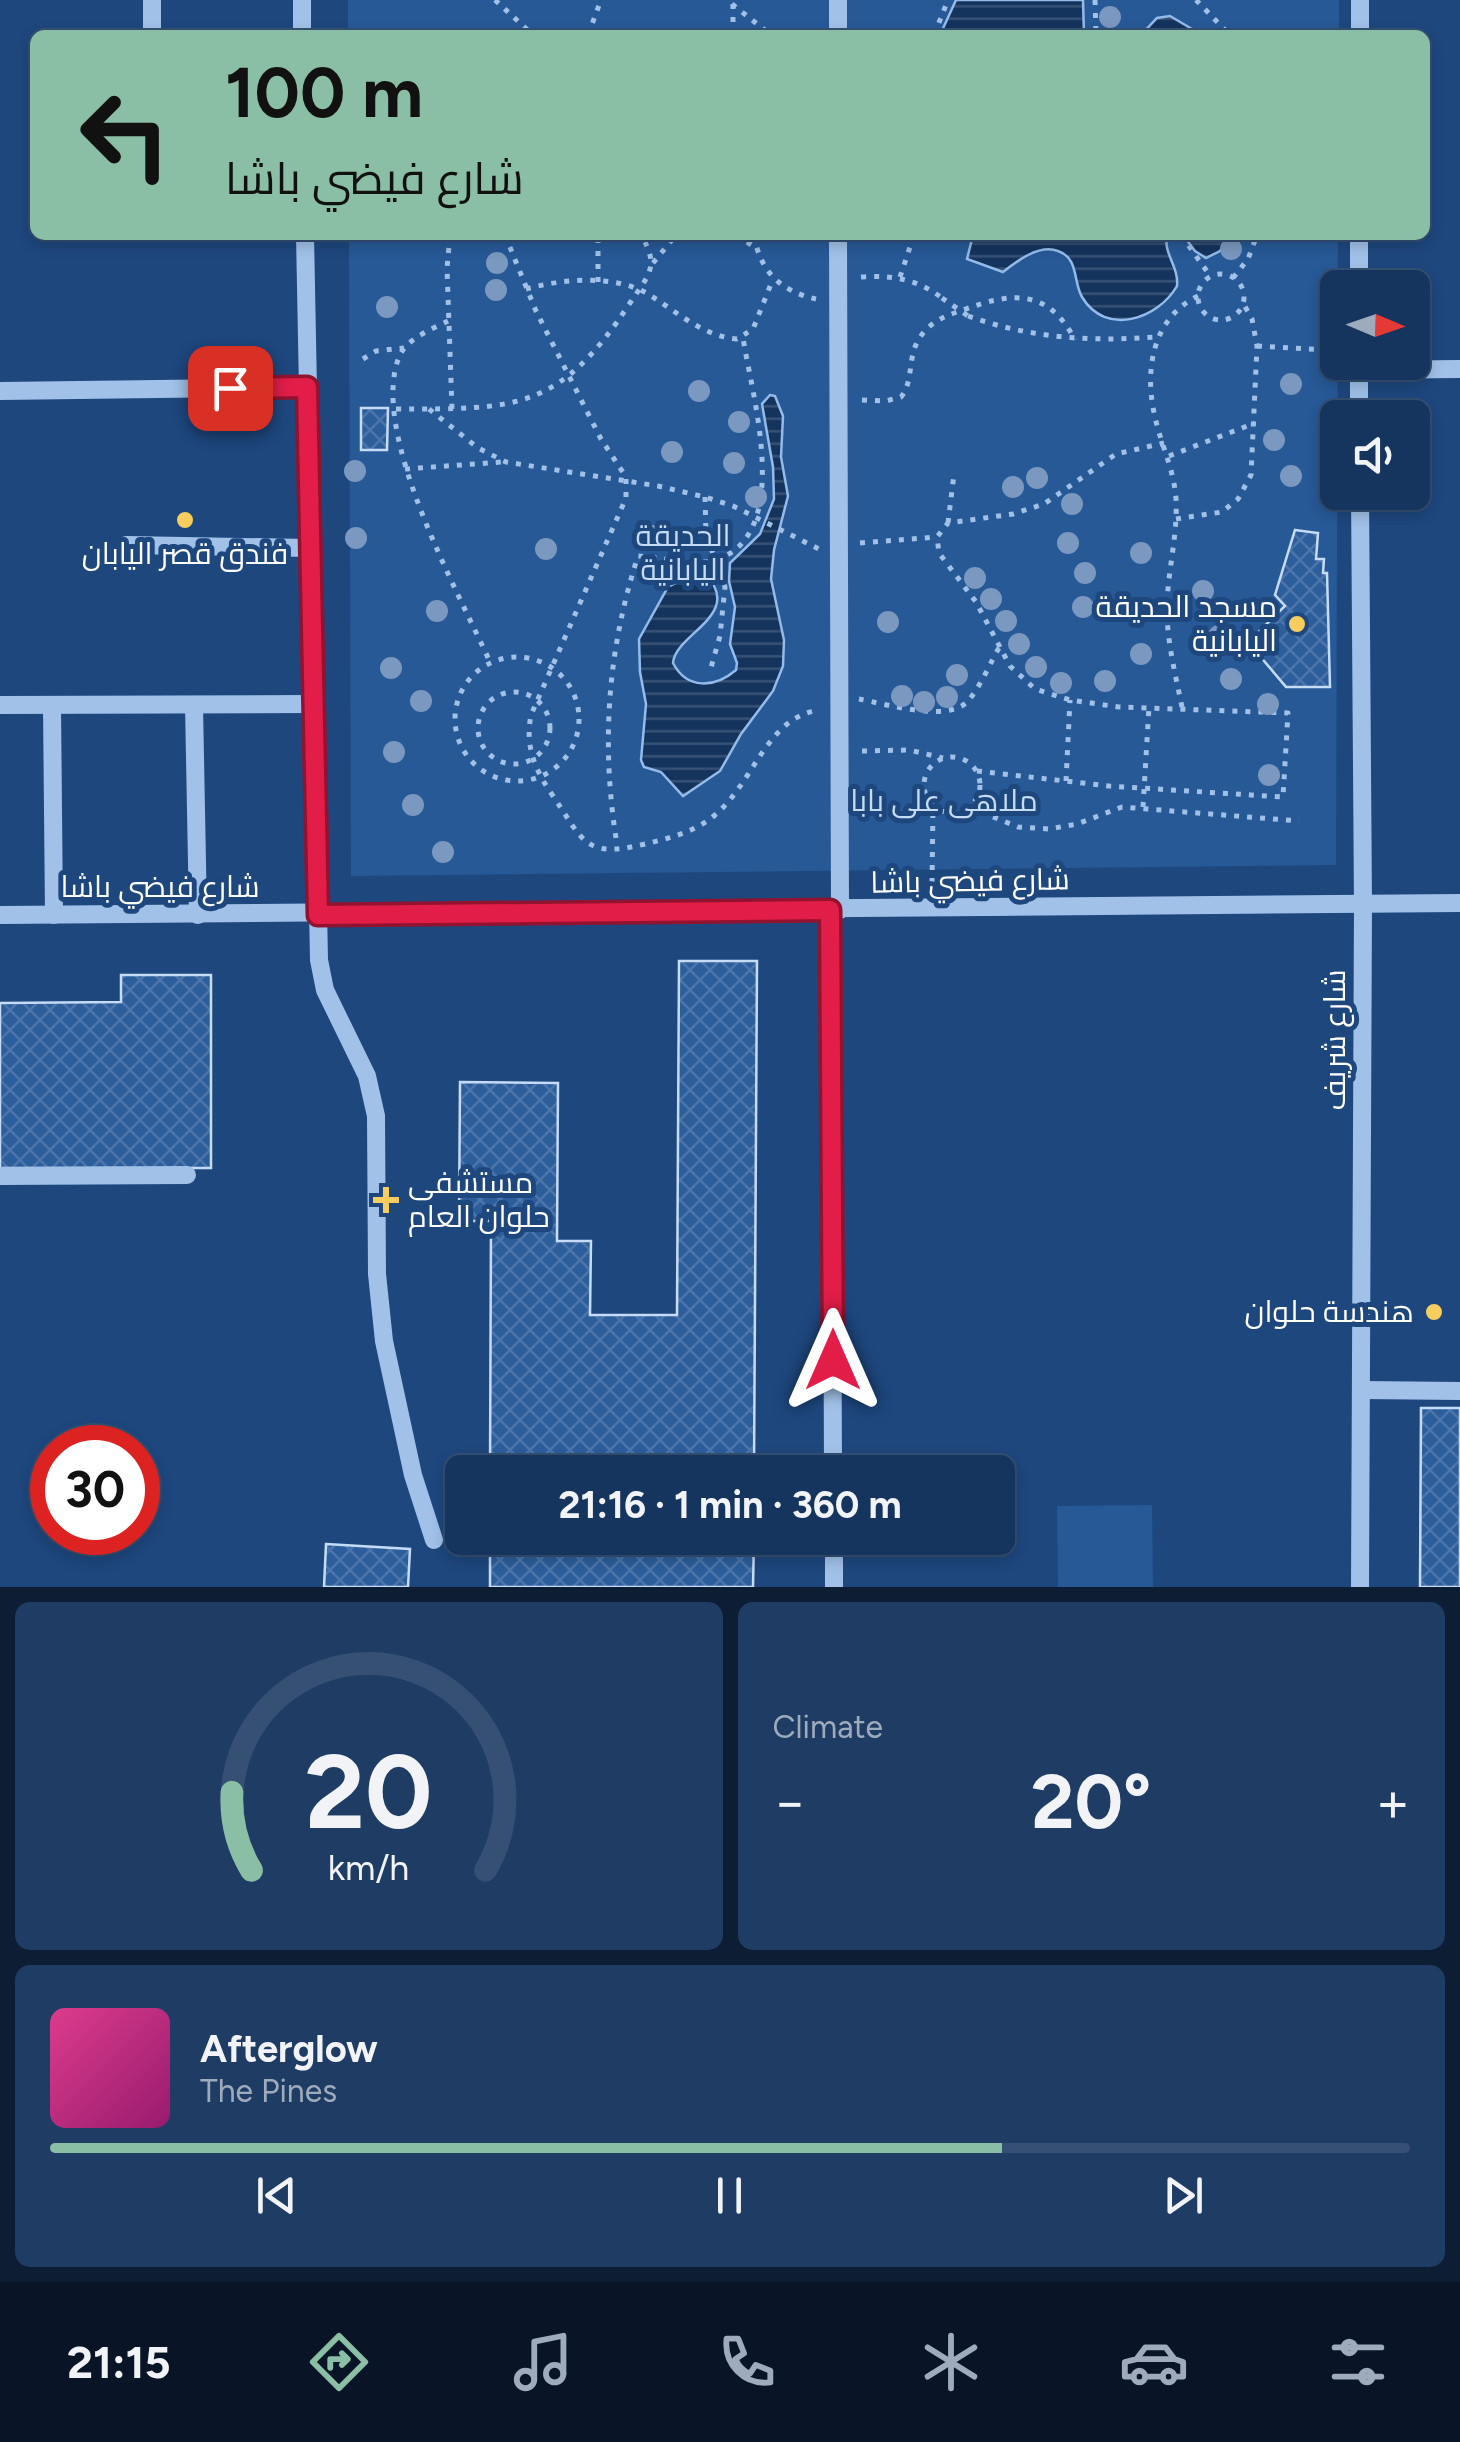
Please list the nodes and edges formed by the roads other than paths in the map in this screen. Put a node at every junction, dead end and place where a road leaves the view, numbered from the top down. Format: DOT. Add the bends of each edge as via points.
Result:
graph roads {
  1 [pos="152,0"];
  2 [pos="302,0"];
  3 [pos="838,0"];
  4 [pos="1360,0"];
  5 [pos="152,30"];
  6 [pos="302,30"];
  7 [pos="838,30"];
  8 [pos="1360,30"];
  9 [pos="305,240"];
  10 [pos="838,240"];
  11 [pos="1359,240"];
  12 [pos="1359,270"];
  13 [pos="1430,367"];
  14 [pos="1460,368"];
  15 [pos="307,387"];
  16 [pos="0,391"];
  17 [pos="1360,510"];
  18 [pos="126,545"];
  19 [pos="309,548"];
  20 [pos="312,704"];
  21 [pos="0,705"];
  22 [pos="52,705"];
  23 [pos="194,706"];
  24 [pos="1460,903"];
  25 [pos="1363,904"];
  26 [pos="836,910"];
  27 [pos="0,915"];
  28 [pos="54,915"];
  29 [pos="198,915"];
  30 [pos="318,915"];
  31 [pos="187,1175"];
  32 [pos="0,1176"];
  33 [pos="1361,1390"];
  34 [pos="1460,1391"];
  35 [pos="833,1455"];
  36 [pos="434,1540"];
  37 [pos="834,1555"];
  38 [pos="834,1587"];
  39 [pos="1360,1587"];
  1 -- 5 [label="street"];
  2 -- 6 [label="street"];
  3 -- 7 [label="street"];
  4 -- 8 [label="street"];
  9 -- 15 [label="street"];
  10 -- 26 [label="street"];
  11 -- 12 [label="street"];
  13 -- 14 [label="street"];
  15 -- 16 [label="street"];
  15 -- 19 [label="street"];
  17 -- 25 [label="street, شارع شريف"];
  18 -- 19 [label="street"];
  19 -- 20 [label="street"];
  20 -- 23 [label="street"];
  20 -- 30 [label="street"];
  21 -- 22 [label="street"];
  22 -- 23 [label="street"];
  22 -- 28 [label="street"];
  23 -- 29 [label="street"];
  24 -- 25 [label="street, شارع فيضي باشا"];
  25 -- 26 [label="street, شارع فيضي باشا"];
  25 -- 33 [label="street, شارع شريف"];
  26 -- 30 [label="street, شارع فيضي باشا"];
  26 -- 35 [label="street"];
  27 -- 28 [label="street, شارع فيضي باشا"];
  28 -- 29 [label="street, شارع فيضي باشا"];
  29 -- 30 [label="street, شارع فيضي باشا"];
  30 -- 36 [label="street" via="324,990 368,1076 376,1116 376,1274 384,1342"];
  31 -- 32 [label="street"];
  33 -- 34 [label="street"];
  33 -- 39 [label="street, شارع شريف"];
  37 -- 38 [label="street"];
}
